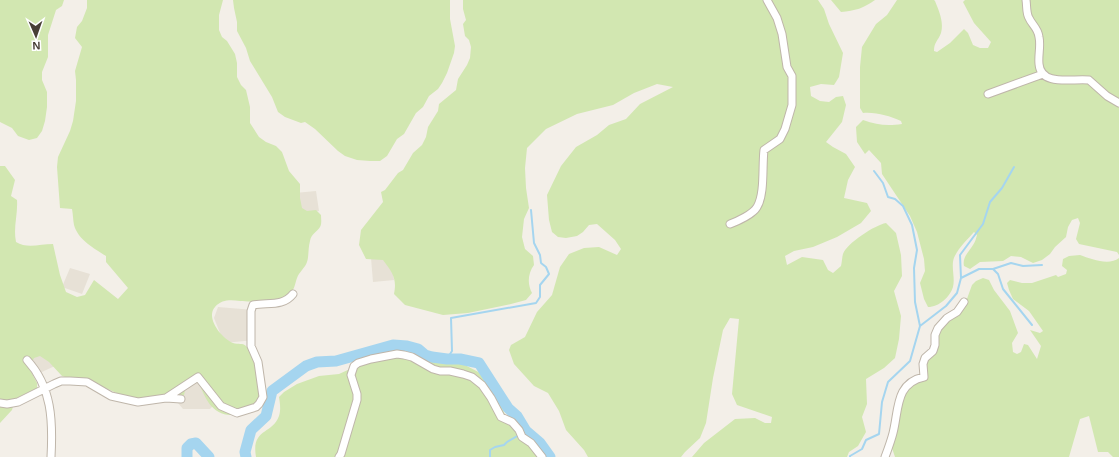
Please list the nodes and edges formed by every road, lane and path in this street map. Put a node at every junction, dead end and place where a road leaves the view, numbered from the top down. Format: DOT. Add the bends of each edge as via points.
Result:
graph roads {
  1 [pos="768,0"];
  2 [pos="1026,0"];
  3 [pos="1042,74"];
  4 [pos="988,94"];
  5 [pos="1119,103"];
  6 [pos="730,224"];
  7 [pos="293,294"];
  8 [pos="964,302"];
  9 [pos="27,360"];
  10 [pos="45,388"];
  11 [pos="166,398"];
  12 [pos="181,399"];
  13 [pos="0,404"];
  14 [pos="52,457"];
  15 [pos="339,457"];
  16 [pos="542,457"];
  17 [pos="885,457"];
  1 -- 6 [label="street" via="777,18 787,67 792,76 792,105 780,139 764,150 762,193 756,208"];
  2 -- 3 [label="street" via="1028,16 1039,35 1038,63"];
  3 -- 4 [label="street"];
  3 -- 5 [label="street" via="1057,80 1089,80"];
  7 -- 11 [label="street" via="284,302 253,305 251,311 251,346 258,362 263,397 256,407 237,413 221,406 198,377"];
  8 -- 17 [label="street" via="957,312 938,328 933,351 925,358 923,364 924,377 915,379 900,394 893,434"];
  9 -- 10 [label="street" via="34,367"];
  10 -- 11 [label="street" via="60,381 87,382 111,396 130,401 145,402"];
  10 -- 13 [label="street" via="18,402"];
  10 -- 14 [label="street" via="50,403"];
  11 -- 12 [label="street"];
  15 -- 16 [label="street" via="357,400 352,370 358,362 404,354 433,369 472,377 482,385 501,417 512,422 522,437 531,443"];
}
